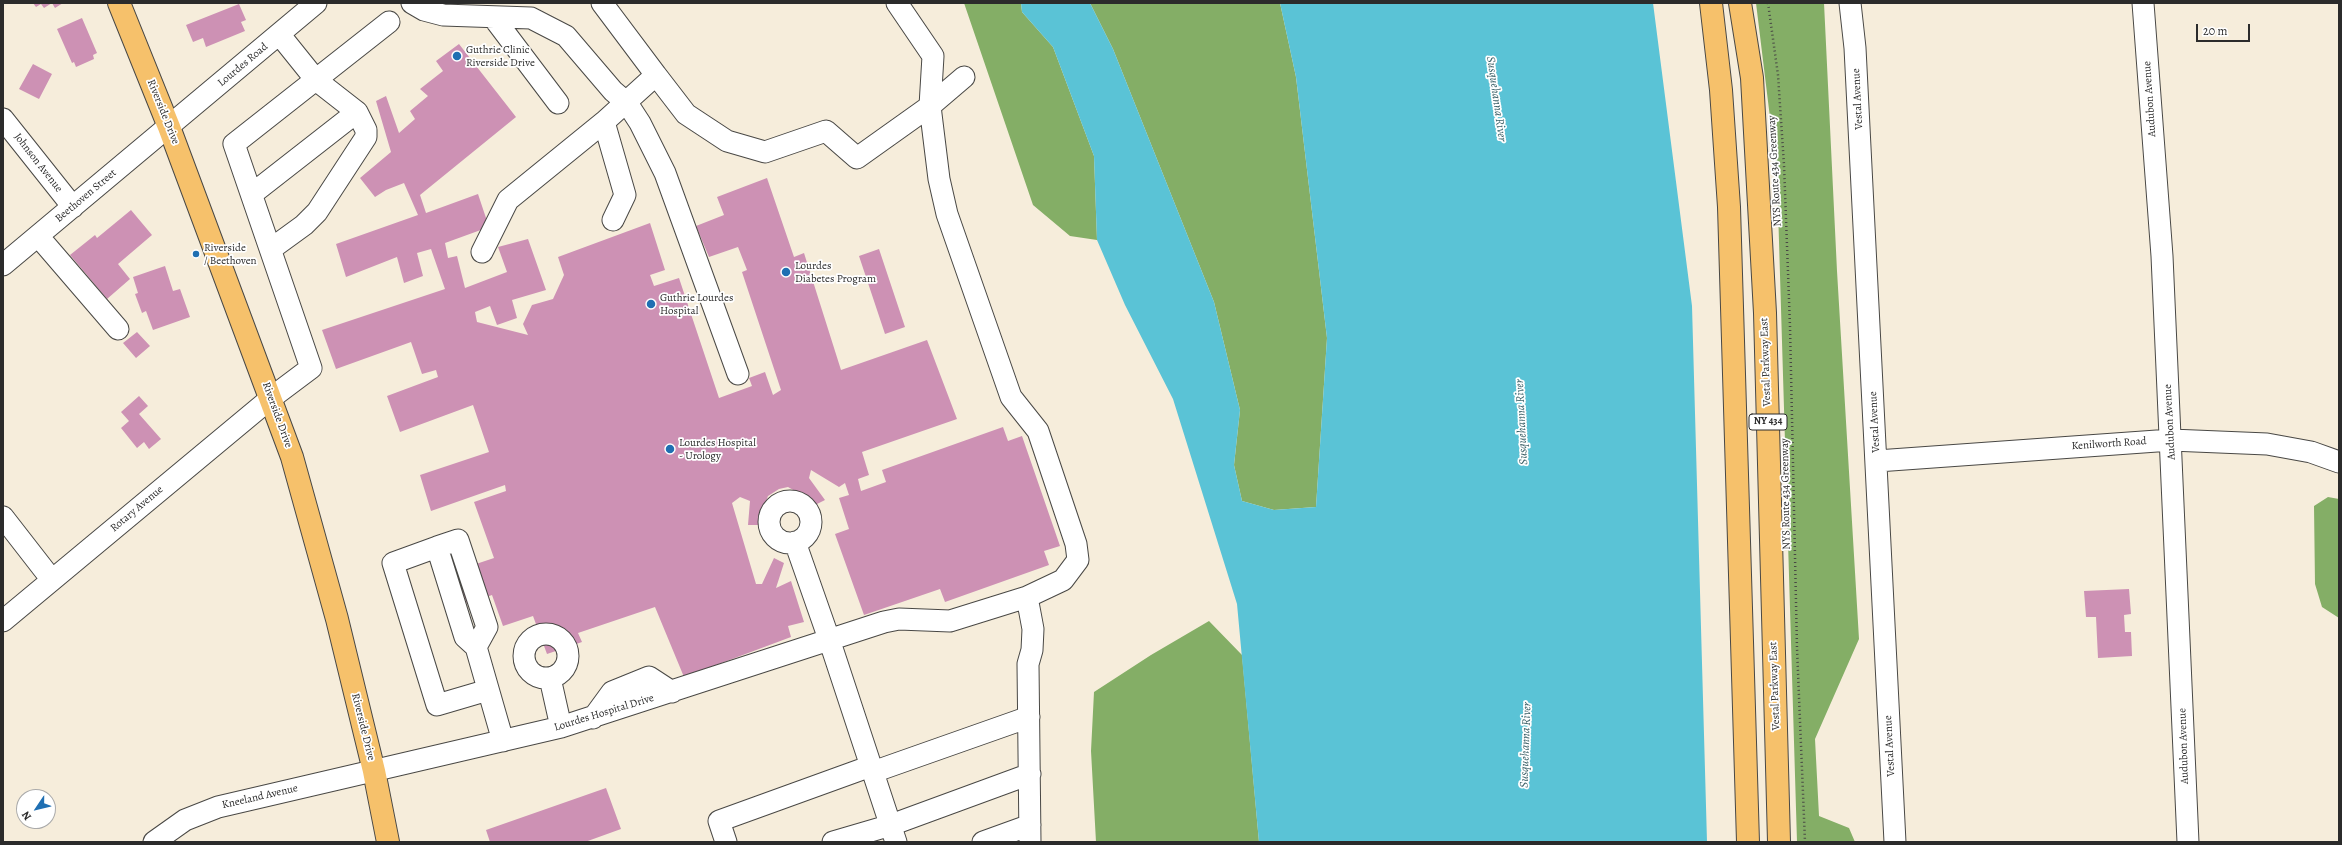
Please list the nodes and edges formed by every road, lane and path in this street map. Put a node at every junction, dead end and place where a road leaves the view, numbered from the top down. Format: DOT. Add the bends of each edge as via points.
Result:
graph roads {
  1 [pos="119,3"];
  2 [pos="316,3"];
  3 [pos="412,3"];
  4 [pos="602,3"];
  5 [pos="897,3"];
  6 [pos="1711,3"];
  7 [pos="1740,3"];
  8 [pos="1768,3"];
  9 [pos="1850,3"];
  10 [pos="2144,3"];
  11 [pos="493,17"];
  12 [pos="389,22"];
  13 [pos="279,34"];
  14 [pos="656,75"];
  15 [pos="964,77"];
  16 [pos="316,80"];
  17 [pos="558,103"];
  18 [pos="627,103"];
  19 [pos="930,106"];
  20 [pos="357,112"];
  21 [pos="3,119"];
  22 [pos="604,122"];
  23 [pos="169,127"];
  24 [pos="252,194"];
  25 [pos="72,207"];
  26 [pos="613,220"];
  27 [pos="38,236"];
  28 [pos="271,248"];
  29 [pos="482,252"];
  30 [pos="3,265"];
  31 [pos="118,329"];
  32 [pos="738,374"];
  33 [pos="271,398"];
  34 [pos="2171,440"];
  35 [pos="1877,461"];
  36 [pos="2339,462"];
  37 [pos="3,517"];
  38 [pos="795,542"];
  39 [pos="52,580"];
  40 [pos="1027,596"];
  41 [pos="3,621"];
  42 [pos="829,639"];
  43 [pos="550,678"];
  44 [pos="488,690"];
  45 [pos="1029,717"];
  46 [pos="561,727"];
  47 [pos="503,741"];
  48 [pos="872,769"];
  49 [pos="374,771"];
  50 [pos="1030,774"];
  51 [pos="1030,833"];
  52 [pos="893,834"];
  53 [pos="154,842"];
  54 [pos="388,842"];
  55 [pos="726,842"];
  56 [pos="833,842"];
  57 [pos="983,842"];
  58 [pos="1748,842"];
  59 [pos="1779,842"];
  60 [pos="1805,842"];
  61 [pos="1895,842"];
  62 [pos="2188,842"];
  1 -- 23 [label="main road, Riverside Drive"];
  2 -- 13 [label="street, Lourdes Road"];
  3 -- 11 [label="street" via="424,10 443,15"];
  4 -- 14 [label="street"];
  5 -- 19 [label="street" via="933,56"];
  6 -- 58 [label="main road, NY 434" via="1730,206"];
  7 -- 59 [label="main road, Vestal Parkway East / NY 434" via="1752,78 1764,314"];
  8 -- 60 [label="path, NYS Route 434 Greenway" via="1778,75 1784,165"];
  9 -- 35 [label="street, Vestal Avenue" via="1856,56"];
  10 -- 34 [label="street, Audubon Avenue"];
  11 -- 17 [label="street"];
  11 -- 18 [label="street" via="531,18 566,36 613,91"];
  12 -- 16 [label="street"];
  13 -- 16 [label="street"];
  13 -- 23 [label="street, Lourdes Road"];
  14 -- 18 [label="street"];
  14 -- 19 [label="street" via="686,114 727,141 765,152 826,131 857,158"];
  15 -- 19 [label="street"];
  16 -- 20 [label="street"];
  16 -- 24 [label="street" via="234,144"];
  18 -- 22 [label="street"];
  18 -- 32 [label="street" via="665,173"];
  19 -- 40 [label="street, Lourdes Hospital Drive" via="939,179 950,221 1011,397 1038,431 1050,490 1076,544 1078,560 1063,580"];
  20 -- 24 [label="street"];
  20 -- 28 [label="street" via="366,130 364,143 317,212 304,225"];
  21 -- 25 [label="street, Johnson Avenue"];
  22 -- 26 [label="street" via="625,195"];
  22 -- 29 [label="street" via="508,200"];
  23 -- 25 [label="street, Beethoven Street"];
  23 -- 33 [label="main road, Riverside Drive"];
  24 -- 28 [label="street"];
  25 -- 27 [label="street, Beethoven Street"];
  27 -- 30 [label="street, Beethoven Street"];
  27 -- 31 [label="street"];
  28 -- 33 [label="street, Rotary Avenue" via="311,368"];
  33 -- 39 [label="street, Rotary Avenue"];
  33 -- 49 [label="main road, Riverside Drive" via="292,457"];
  34 -- 35 [label="street, Kenilworth Road"];
  34 -- 36 [label="street, Kenilworth Road" via="2267,444 2311,452"];
  34 -- 62 [label="street, Audubon Avenue"];
  35 -- 61 [label="street, Vestal Avenue"];
  37 -- 39 [label="street"];
  38 -- 42 [label="street"];
  39 -- 41 [label="street, Rotary Avenue"];
  40 -- 42 [label="street, Lourdes Hospital Drive" via="950,621 899,619"];
  40 -- 45 [label="street" via="1033,629 1028,664"];
  42 -- 46 [label="street, Lourdes Hospital Drive"];
  42 -- 48 [label="street"];
  43 -- 46 [label="street"];
  44 -- 44 [label="street" via="476,647 466,637 437,548 393,563 437,705"];
  44 -- 47 [label="street"];
  45 -- 48 [label="street"];
  45 -- 50 [label="street"];
  46 -- 47 [label="street, Lourdes Hospital Drive"];
  47 -- 49 [label="street, Lourdes Hospital Drive"];
  48 -- 52 [label="street"];
  48 -- 55 [label="street" via="719,821"];
  49 -- 53 [label="street, Kneeland Avenue" via="218,807 184,820"];
  49 -- 54 [label="main road, Riverside Drive"];
  50 -- 51 [label="street"];
  50 -- 52 [label="street"];
  51 -- 57 [label="street"];
  52 -- 56 [label="street"];
}
